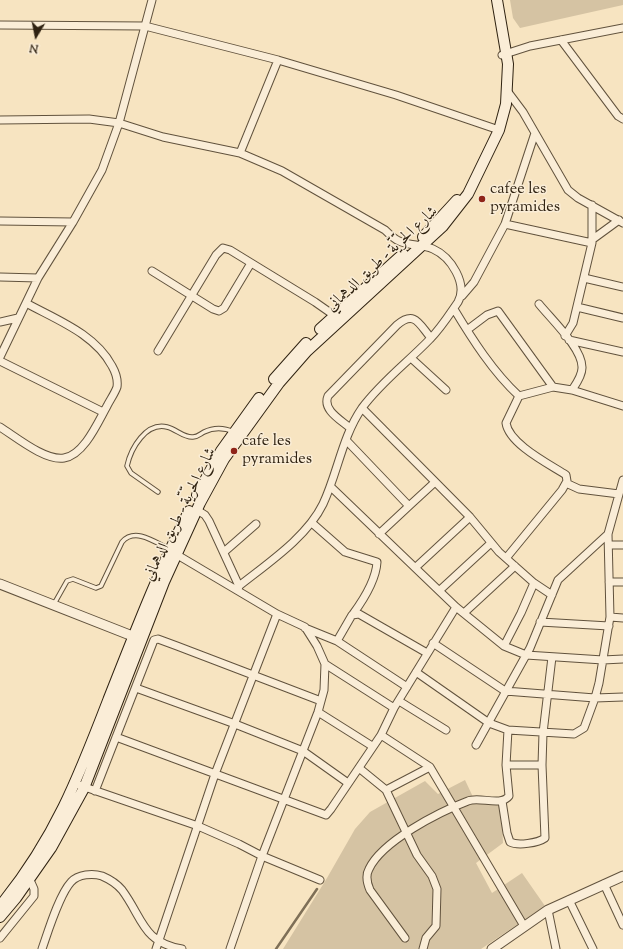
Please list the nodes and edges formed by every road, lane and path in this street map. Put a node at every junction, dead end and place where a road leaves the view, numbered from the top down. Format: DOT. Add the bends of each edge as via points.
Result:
graph roads {
  1 [pos="152,0"];
  2 [pos="491,0"];
  3 [pos="497,0"];
  4 [pos="0,25"];
  5 [pos="145,26"];
  6 [pos="623,28"];
  7 [pos="561,40"];
  8 [pos="504,54"];
  9 [pos="278,60"];
  10 [pos="508,92"];
  11 [pos="623,119"];
  12 [pos="0,120"];
  13 [pos="119,123"];
  14 [pos="496,129"];
  15 [pos="535,133"];
  16 [pos="240,153"];
  17 [pos="592,205"];
  18 [pos="0,221"];
  19 [pos="621,221"];
  20 [pos="73,222"];
  21 [pos="505,224"];
  22 [pos="592,241"];
  23 [pos="419,245"];
  24 [pos="251,263"];
  25 [pos="152,271"];
  26 [pos="0,277"];
  27 [pos="38,278"];
  28 [pos="584,278"];
  29 [pos="623,287"];
  30 [pos="191,296"];
  31 [pos="462,296"];
  32 [pos="26,303"];
  33 [pos="539,304"];
  34 [pos="577,306"];
  35 [pos="454,309"];
  36 [pos="335,316"];
  37 [pos="18,318"];
  38 [pos="623,318"];
  39 [pos="0,322"];
  40 [pos="467,330"];
  41 [pos="431,338"];
  42 [pos="567,338"];
  43 [pos="158,351"];
  44 [pos="623,352"];
  45 [pos="0,357"];
  46 [pos="411,358"];
  47 [pos="0,361"];
  48 [pos="553,387"];
  49 [pos="446,390"];
  50 [pos="572,390"];
  51 [pos="519,396"];
  52 [pos="623,406"];
  53 [pos="362,408"];
  54 [pos="104,412"];
  55 [pos="0,427"];
  56 [pos="350,428"];
  57 [pos="237,433"];
  58 [pos="346,440"];
  59 [pos="623,480"];
  60 [pos="434,483"];
  61 [pos="566,483"];
  62 [pos="330,487"];
  63 [pos="158,492"];
  64 [pos="619,494"];
  65 [pos="409,506"];
  66 [pos="619,507"];
  67 [pos="197,510"];
  68 [pos="470,517"];
  69 [pos="312,523"];
  70 [pos="256,524"];
  71 [pos="379,534"];
  72 [pos="608,534"];
  73 [pos="491,543"];
  74 [pos="609,545"];
  75 [pos="623,545"];
  76 [pos="173,552"];
  77 [pos="224,552"];
  78 [pos="507,557"];
  79 [pos="515,566"];
  80 [pos="416,568"];
  81 [pos="609,582"];
  82 [pos="623,582"];
  83 [pos="534,583"];
  84 [pos="0,584"];
  85 [pos="239,588"];
  86 [pos="440,590"];
  87 [pos="552,595"];
  88 [pos="54,604"];
  89 [pos="456,607"];
  90 [pos="464,613"];
  91 [pos="277,614"];
  92 [pos="353,614"];
  93 [pos="610,618"];
  94 [pos="623,618"];
  95 [pos="540,622"];
  96 [pos="609,626"];
  97 [pos="305,628"];
  98 [pos="137,638"];
  99 [pos="338,641"];
  100 [pos="433,643"];
  101 [pos="504,646"];
  102 [pos="427,654"];
  103 [pos="526,655"];
  104 [pos="552,657"];
  105 [pos="623,659"];
  106 [pos="603,660"];
  107 [pos="325,664"];
  108 [pos="416,672"];
  109 [pos="253,674"];
  110 [pos="407,687"];
  111 [pos="136,688"];
  112 [pos="505,691"];
  113 [pos="548,696"];
  114 [pos="623,697"];
  115 [pos="595,698"];
  116 [pos="321,701"];
  117 [pos="399,701"];
  118 [pos="394,708"];
  119 [pos="318,712"];
  120 [pos="489,723"];
  121 [pos="235,724"];
  122 [pos="446,730"];
  123 [pos="508,730"];
  124 [pos="543,733"];
  125 [pos="381,735"];
  126 [pos="116,737"];
  127 [pos="476,745"];
  128 [pos="372,746"];
  129 [pos="303,751"];
  130 [pos="506,765"];
  131 [pos="430,766"];
  132 [pos="542,766"];
  133 [pos="359,768"];
  134 [pos="215,774"];
  135 [pos="348,783"];
  136 [pos="80,786"];
  137 [pos="386,790"];
  138 [pos="95,791"];
  139 [pos="285,799"];
  140 [pos="502,801"];
  141 [pos="454,807"];
  142 [pos="198,826"];
  143 [pos="406,832"];
  144 [pos="262,856"];
  145 [pos="623,876"];
  146 [pos="30,880"];
  147 [pos="320,880"];
  148 [pos="604,884"];
  149 [pos="569,900"];
  150 [pos="0,906"];
  151 [pos="548,910"];
  152 [pos="0,917"];
  153 [pos="623,925"];
  154 [pos="524,926"];
  155 [pos="0,938"];
  156 [pos="405,938"];
  157 [pos="157,946"];
  158 [pos="496,948"];
  159 [pos="42,949"];
  160 [pos="182,949"];
  161 [pos="230,949"];
  162 [pos="423,949"];
  163 [pos="556,949"];
  164 [pos="594,949"];
  1 -- 5 [label="street"];
  2 -- 8 [label="main road, شارع الحرّيّة - طريق الدهماني"];
  3 -- 8 [label="main road, شارع الحرّيّة - طريق الدهماني"];
  4 -- 5 [label="street"];
  5 -- 9 [label="street"];
  5 -- 13 [label="street"];
  6 -- 7 [label="street"];
  7 -- 8 [label="street"];
  7 -- 11 [label="street" via="618,116"];
  8 -- 10 [label="main road, شارع الحرّيّة - طريق الدهماني"];
  8 -- 14 [label="main road, شارع الحرّيّة - طريق الدهماني" via="501,102"];
  9 -- 14 [label="street" via="396,95"];
  9 -- 16 [label="street"];
  10 -- 14 [label="main road, شارع الحرّيّة - طريق الدهماني" via="504,112"];
  10 -- 15 [label="street"];
  12 -- 13 [label="street" via="89,120"];
  13 -- 16 [label="street" via="163,137"];
  13 -- 20 [label="street" via="102,170"];
  14 -- 23 [label="main road, شارع الحرّيّة - طريق الدهماني" via="462,194"];
  15 -- 17 [label="street" via="568,190"];
  15 -- 21 [label="street"];
  16 -- 23 [label="street" via="282,171 384,230 400,242"];
  17 -- 19 [label="street"];
  17 -- 22 [label="street"];
  18 -- 20 [label="street"];
  19 -- 22 [label="street"];
  20 -- 27 [label="street"];
  21 -- 22 [label="street"];
  21 -- 31 [label="street" via="474,282"];
  22 -- 28 [label="street"];
  23 -- 31 [label="street" via="439,252 448,262 461,282"];
  23 -- 36 [label="main road, شارع الحرّيّة - طريق الدهماني"];
  23 -- 57 [label="main road, شارع الحرّيّة - طريق الدهماني" via="307,350"];
  24 -- 30 [label="street" via="224,308 219,311"];
  24 -- 30 [label="street" via="223,248 216,254"];
  24 -- 36 [label="street"];
  25 -- 30 [label="street"];
  26 -- 27 [label="street"];
  27 -- 32 [label="street"];
  28 -- 29 [label="street"];
  28 -- 34 [label="street"];
  30 -- 43 [label="street"];
  31 -- 35 [label="street"];
  32 -- 37 [label="street"];
  32 -- 54 [label="street" via="75,329 96,344 112,365 117,376 117,387"];
  33 -- 42 [label="street"];
  34 -- 38 [label="street"];
  34 -- 42 [label="street"];
  35 -- 40 [label="street"];
  35 -- 41 [label="street"];
  36 -- 57 [label="main road, شارع الحرّيّة - طريق الدهماني" via="284,366"];
  37 -- 39 [label="street"];
  37 -- 45 [label="street"];
  40 -- 48 [label="street" via="487,315 498,311"];
  40 -- 51 [label="street" via="508,386"];
  41 -- 46 [label="street"];
  41 -- 56 [label="street" via="416,321 407,318 397,325 328,396 328,407"];
  42 -- 44 [label="street"];
  42 -- 50 [label="street" via="580,357 582,366"];
  46 -- 49 [label="street"];
  46 -- 53 [label="street"];
  47 -- 54 [label="street"];
  48 -- 50 [label="street"];
  48 -- 51 [label="street"];
  50 -- 52 [label="street"];
  51 -- 61 [label="street" via="506,423 510,434 523,446 566,475"];
  53 -- 56 [label="street"];
  53 -- 60 [label="street"];
  54 -- 55 [label="street" via="92,434 80,448 64,458 49,457"];
  56 -- 58 [label="street"];
  57 -- 63 [label="lane" via="226,428 215,428 196,437 190,437 166,427 155,426 146,431 129,457 127,466 131,473"];
  57 -- 67 [label="main road, شارع الحرّيّة - طريق الدهماني"];
  57 -- 76 [label="main road, شارع الحرّيّة - طريق الدهماني" via="205,479"];
  58 -- 62 [label="street"];
  58 -- 65 [label="street"];
  59 -- 64 [label="street"];
  60 -- 65 [label="street"];
  60 -- 68 [label="street"];
  61 -- 64 [label="street" via="579,489"];
  61 -- 78 [label="street" via="520,544"];
  62 -- 69 [label="street"];
  62 -- 71 [label="street"];
  64 -- 66 [label="street"];
  65 -- 71 [label="street"];
  66 -- 72 [label="street"];
  67 -- 76 [label="main road, شارع الحرّيّة - طريق الدهماني"];
  67 -- 77 [label="street" via="209,521"];
  68 -- 73 [label="street"];
  68 -- 80 [label="street"];
  69 -- 85 [label="street"];
  69 -- 92 [label="street" via="346,552 377,562 365,597"];
  70 -- 77 [label="street"];
  71 -- 80 [label="street"];
  72 -- 74 [label="street"];
  72 -- 87 [label="street" via="558,580"];
  73 -- 78 [label="street"];
  73 -- 86 [label="street"];
  74 -- 75 [label="street"];
  74 -- 81 [label="street"];
  76 -- 85 [label="street"];
  76 -- 88 [label="lane" via="144,537 127,537 122,542 101,586 96,588 73,579 67,581"];
  76 -- 98 [label="main road, شارع الحرّيّة - طريق الدهماني"];
  77 -- 85 [label="street"];
  78 -- 79 [label="street"];
  79 -- 83 [label="street"];
  79 -- 90 [label="street"];
  80 -- 86 [label="street"];
  81 -- 82 [label="street"];
  81 -- 93 [label="street"];
  83 -- 87 [label="street"];
  83 -- 101 [label="street"];
  84 -- 88 [label="street"];
  85 -- 91 [label="street"];
  86 -- 89 [label="street"];
  87 -- 95 [label="street"];
  88 -- 98 [label="street"];
  89 -- 90 [label="street"];
  89 -- 100 [label="street"];
  90 -- 101 [label="street"];
  91 -- 97 [label="street"];
  91 -- 109 [label="street"];
  92 -- 99 [label="street"];
  92 -- 102 [label="street" via="371,619"];
  93 -- 94 [label="street"];
  93 -- 96 [label="street"];
  95 -- 96 [label="street"];
  95 -- 103 [label="street"];
  96 -- 106 [label="street"];
  97 -- 99 [label="street"];
  97 -- 107 [label="street"];
  98 -- 136 [label="main road, شارع الحرّيّة - طريق الدهماني"];
  99 -- 110 [label="street"];
  100 -- 102 [label="street"];
  100 -- 112 [label="street"];
  101 -- 103 [label="street"];
  102 -- 108 [label="street"];
  103 -- 104 [label="street"];
  103 -- 112 [label="street"];
  104 -- 106 [label="street"];
  104 -- 113 [label="street"];
  105 -- 106 [label="street"];
  106 -- 115 [label="street"];
  107 -- 116 [label="street" via="326,678"];
  107 -- 118 [label="street"];
  108 -- 110 [label="street"];
  108 -- 120 [label="street"];
  109 -- 111 [label="street" via="158,639 151,644"];
  109 -- 116 [label="street"];
  109 -- 121 [label="street"];
  110 -- 117 [label="street"];
  111 -- 121 [label="street"];
  111 -- 126 [label="street"];
  112 -- 113 [label="street"];
  112 -- 120 [label="street"];
  113 -- 115 [label="street"];
  113 -- 124 [label="street"];
  114 -- 115 [label="street"];
  115 -- 124 [label="street" via="581,732"];
  116 -- 119 [label="street"];
  117 -- 118 [label="street"];
  117 -- 122 [label="street"];
  118 -- 125 [label="street"];
  119 -- 128 [label="street"];
  119 -- 129 [label="street"];
  120 -- 123 [label="street"];
  120 -- 127 [label="street"];
  121 -- 129 [label="street"];
  121 -- 134 [label="street"];
  123 -- 124 [label="street"];
  123 -- 130 [label="street"];
  124 -- 132 [label="street"];
  125 -- 128 [label="street"];
  125 -- 131 [label="street"];
  126 -- 134 [label="street"];
  126 -- 138 [label="street"];
  128 -- 133 [label="street"];
  129 -- 135 [label="street"];
  129 -- 139 [label="street"];
  130 -- 132 [label="street"];
  130 -- 140 [label="street" via="509,796"];
  131 -- 137 [label="street"];
  131 -- 141 [label="street"];
  132 -- 140 [label="street" via="545,838 533,842 510,842 506,833"];
  133 -- 135 [label="street"];
  133 -- 137 [label="street"];
  134 -- 139 [label="street"];
  134 -- 142 [label="street"];
  135 -- 139 [label="street" via="326,814"];
  136 -- 138 [label="street"];
  136 -- 146 [label="main road, شارع الحرّيّة - طريق الدهماني" via="51,848"];
  136 -- 150 [label="main road, شارع الحرّيّة - طريق الدهماني" via="44,845"];
  137 -- 143 [label="street"];
  138 -- 142 [label="street"];
  139 -- 144 [label="street"];
  140 -- 141 [label="street" via="470,800"];
  141 -- 143 [label="street"];
  141 -- 154 [label="street"];
  142 -- 144 [label="street"];
  142 -- 157 [label="street"];
  143 -- 156 [label="street" via="380,852 368,870 366,881"];
  143 -- 162 [label="street" via="437,889 436,926 426,938"];
  144 -- 147 [label="street"];
  144 -- 161 [label="street"];
  145 -- 148 [label="street"];
  146 -- 152 [label="main road, شارع الحرّيّة - طريق الدهماني"];
  146 -- 155 [label="street" via="34,896"];
  148 -- 149 [label="street"];
  148 -- 153 [label="street"];
  149 -- 151 [label="street"];
  149 -- 164 [label="street"];
  151 -- 154 [label="street"];
  151 -- 163 [label="street"];
  154 -- 158 [label="street"];
  157 -- 159 [label="street" via="121,888 96,874 85,875 70,882 56,910"];
  157 -- 160 [label="street"];
}
